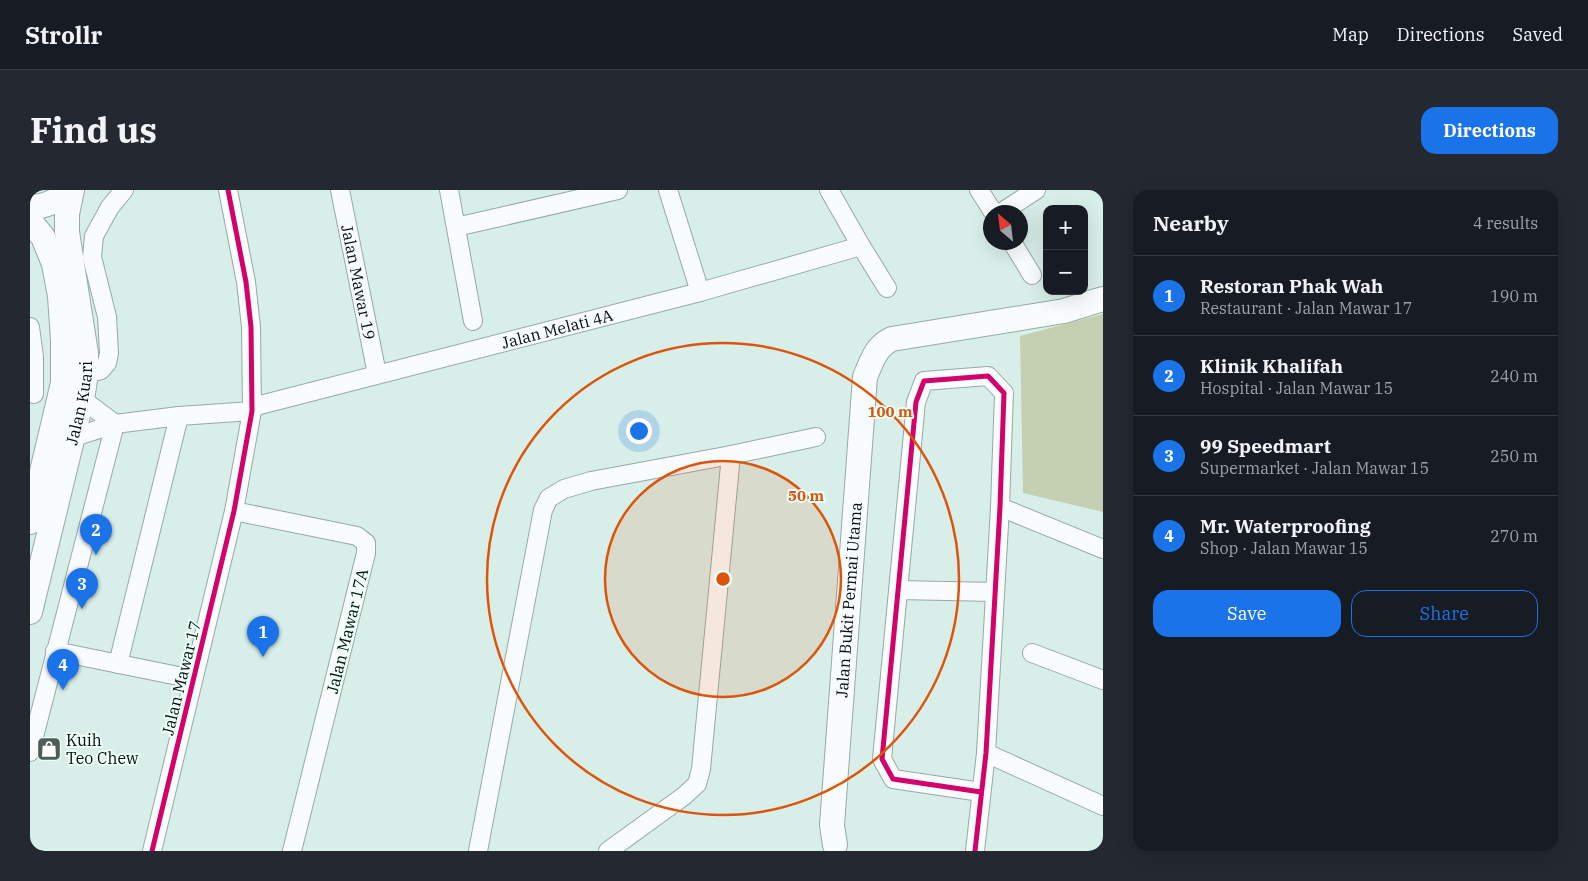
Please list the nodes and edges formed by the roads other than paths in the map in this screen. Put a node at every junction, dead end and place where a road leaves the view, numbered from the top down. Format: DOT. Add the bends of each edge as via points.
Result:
graph roads {
  1 [pos="71,190"];
  2 [pos="124,190"];
  3 [pos="228,190"];
  4 [pos="340,190"];
  5 [pos="448,190"];
  6 [pos="618,190"];
  7 [pos="668,190"];
  8 [pos="829,190"];
  9 [pos="979,190"];
  10 [pos="1036,190"];
  11 [pos="989,205"];
  12 [pos="1013,205"];
  13 [pos="30,207"];
  14 [pos="30,221"];
  15 [pos="456,227"];
  16 [pos="861,246"];
  17 [pos="1017,250"];
  18 [pos="1032,276"];
  19 [pos="887,288"];
  20 [pos="700,292"];
  21 [pos="1103,300"];
  22 [pos="473,320"];
  23 [pos="30,327"];
  24 [pos="86,374"];
  25 [pos="377,374"];
  26 [pos="63,384"];
  27 [pos="82,399"];
  28 [pos="252,409"];
  29 [pos="179,416"];
  30 [pos="115,424"];
  31 [pos="816,437"];
  32 [pos="71,438"];
  33 [pos="731,455"];
  34 [pos="1000,507"];
  35 [pos="234,511"];
  36 [pos="30,522"];
  37 [pos="1103,549"];
  38 [pos="898,590"];
  39 [pos="995,592"];
  40 [pos="30,612"];
  41 [pos="55,651"];
  42 [pos="1032,653"];
  43 [pos="118,664"];
  44 [pos="193,679"];
  45 [pos="1103,680"];
  46 [pos="30,752"];
  47 [pos="986,753"];
  48 [pos="981,792"];
  49 [pos="1103,806"];
  50 [pos="838,849"];
  51 [pos="152,851"];
  52 [pos="292,851"];
  53 [pos="478,851"];
  54 [pos="608,851"];
  55 [pos="975,851"];
  1 -- 13 [label="street" via="48,205"];
  1 -- 24 [label="street, Jalan Kuari" via="67,232 86,353"];
  2 -- 24 [label="street" via="94,236 92,257 107,317 109,353 101,370"];
  3 -- 28 [label="street" via="252,326"];
  4 -- 25 [label="street, Jalan Mawar 19"];
  5 -- 15 [label="street"];
  6 -- 15 [label="street"];
  7 -- 20 [label="street"];
  8 -- 16 [label="street"];
  9 -- 11 [label="street"];
  10 -- 12 [label="street"];
  14 -- 26 [label="street, Jalan Kuari" via="43,237 54,264 60,296"];
  15 -- 22 [label="street"];
  16 -- 19 [label="street"];
  16 -- 20 [label="street, Jalan Melati 4A"];
  17 -- 18 [label="street"];
  20 -- 25 [label="street, Jalan Melati 4A"];
  21 -- 50 [label="street, Jalan Bukit Permai Utama" via="1064,311 892,339 884,342 874,356 877,377 844,826"];
  23 -- 26 [label="street" via="34,389"];
  24 -- 27 [label="street, Jalan Kuari"];
  25 -- 28 [label="street, Jalan Melati 4A"];
  26 -- 36 [label="street, Jalan Kuari"];
  27 -- 30 [label="street"];
  27 -- 32 [label="street, Jalan Kuari"];
  28 -- 29 [label="street"];
  28 -- 35 [label="street, Jalan Mawar 17"];
  29 -- 30 [label="street"];
  29 -- 43 [label="street"];
  30 -- 32 [label="street"];
  30 -- 41 [label="street"];
  31 -- 33 [label="street"];
  32 -- 40 [label="street, Jalan Kuari"];
  33 -- 53 [label="street" via="591,481 564,489 549,498 543,510"];
  33 -- 54 [label="street" via="697,784"];
  34 -- 37 [label="street"];
  34 -- 38 [label="street" via="1004,393 988,376 924,381 916,402"];
  34 -- 39 [label="street"];
  35 -- 44 [label="street, Jalan Mawar 17"];
  35 -- 52 [label="street, Jalan Mawar 17A" via="357,536 366,544"];
  38 -- 39 [label="street"];
  38 -- 48 [label="street" via="882,759 893,779"];
  39 -- 47 [label="street"];
  41 -- 43 [label="street"];
  41 -- 46 [label="street"];
  42 -- 45 [label="street"];
  43 -- 44 [label="street"];
  44 -- 51 [label="street, Jalan Mawar 17"];
  47 -- 48 [label="street"];
  47 -- 49 [label="street"];
  48 -- 55 [label="street"];
}
